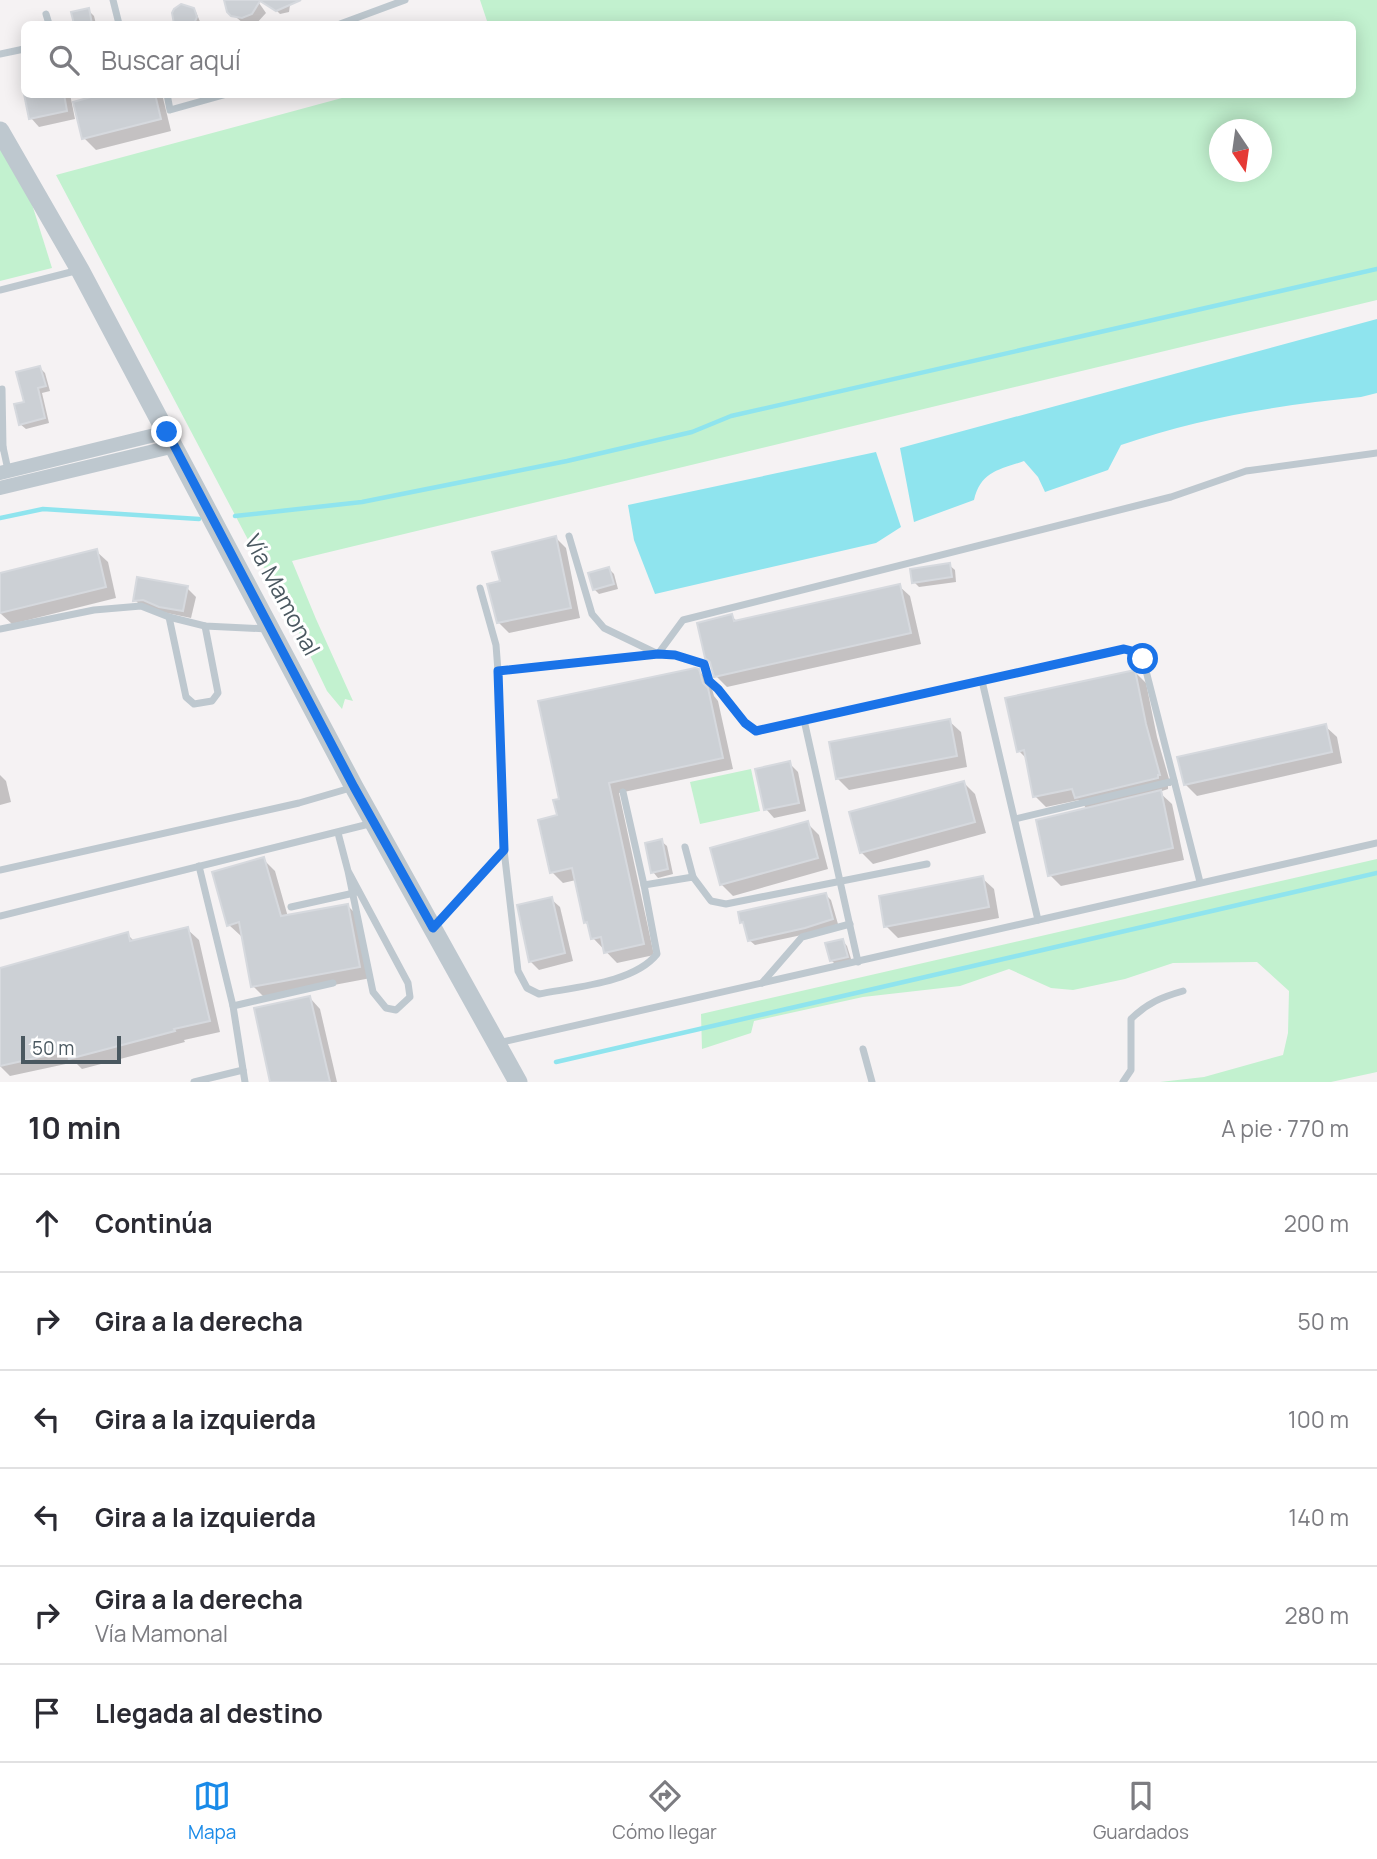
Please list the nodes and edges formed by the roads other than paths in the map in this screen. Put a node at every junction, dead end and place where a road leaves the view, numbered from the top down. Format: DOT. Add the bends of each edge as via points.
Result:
graph roads {
  1 [pos="113,0"];
  2 [pos="405,0"];
  3 [pos="393,2"];
  4 [pos="46,14"];
  5 [pos="48,21"];
  6 [pos="118,21"];
  7 [pos="347,21"];
  8 [pos="21,48"];
  9 [pos="0,54"];
  10 [pos="168,98"];
  11 [pos="213,98"];
  12 [pos="0,131"];
  13 [pos="80,270"];
  14 [pos="0,290"];
  15 [pos="2,389"];
  16 [pos="171,439"];
  17 [pos="2,447"];
  18 [pos="1377,453"];
  19 [pos="4,472"];
  20 [pos="0,488"];
  21 [pos="569,536"];
  22 [pos="480,588"];
  23 [pos="169,617"];
  24 [pos="205,626"];
  25 [pos="0,629"];
  26 [pos="272,629"];
  27 [pos="658,654"];
  28 [pos="498,671"];
  29 [pos="982,681"];
  30 [pos="804,720"];
  31 [pos="1174,781"];
  32 [pos="354,787"];
  33 [pos="623,792"];
  34 [pos="1015,819"];
  35 [pos="374,823"];
  36 [pos="338,833"];
  37 [pos="1377,843"];
  38 [pos="685,847"];
  39 [pos="504,850"];
  40 [pos="927,863"];
  41 [pos="200,866"];
  42 [pos="0,870"];
  43 [pos="348,871"];
  44 [pos="692,877"];
  45 [pos="839,880"];
  46 [pos="1200,882"];
  47 [pos="644,885"];
  48 [pos="354,893"];
  49 [pos="291,907"];
  50 [pos="0,916"];
  51 [pos="1038,920"];
  52 [pos="849,924"];
  53 [pos="433,928"];
  54 [pos="858,962"];
  55 [pos="333,983"];
  56 [pos="762,984"];
  57 [pos="1183,991"];
  58 [pos="233,1006"];
  59 [pos="497,1043"];
  60 [pos="863,1049"];
  61 [pos="243,1069"];
  62 [pos="194,1082"];
  63 [pos="245,1082"];
  64 [pos="518,1082"];
  65 [pos="872,1082"];
  66 [pos="1123,1082"];
  1 -- 6 [label="lane"];
  2 -- 3 [label="lane"];
  3 -- 7 [label="lane"];
  4 -- 5 [label="lane"];
  8 -- 9 [label="lane"];
  10 -- 11 [label="lane" via="170,110"];
  12 -- 13 [label="street, Vía Mamonal"];
  13 -- 14 [label="lane"];
  13 -- 16 [label="street, Vía Mamonal"];
  15 -- 17 [label="lane"];
  16 -- 19 [label="street"];
  16 -- 20 [label="street"];
  16 -- 26 [label="street, Vía Mamonal"];
  17 -- 19 [label="lane"];
  18 -- 27 [label="lane" via="1246,471 1171,497 683,620"];
  21 -- 27 [label="lane" via="592,614 604,628"];
  22 -- 28 [label="lane" via="496,645"];
  23 -- 24 [label="lane"];
  23 -- 24 [label="lane" via="186,697 194,704 212,701 218,692"];
  23 -- 25 [label="lane" via="141,606 94,610"];
  24 -- 26 [label="lane"];
  26 -- 32 [label="street, Vía Mamonal"];
  27 -- 28 [label="lane"];
  27 -- 30 [label="lane" via="704,664 709,681 754,731"];
  28 -- 39 [label="lane"];
  29 -- 30 [label="lane"];
  29 -- 31 [label="lane" via="1124,649 1132,651 1143,659"];
  29 -- 34 [label="lane"];
  30 -- 45 [label="lane"];
  31 -- 34 [label="lane"];
  31 -- 46 [label="lane"];
  32 -- 35 [label="street, Vía Mamonal"];
  32 -- 42 [label="lane"];
  33 -- 47 [label="lane"];
  34 -- 51 [label="lane"];
  35 -- 36 [label="lane"];
  35 -- 53 [label="street, Vía Mamonal"];
  36 -- 41 [label="lane"];
  36 -- 43 [label="lane"];
  37 -- 46 [label="lane"];
  38 -- 44 [label="lane"];
  39 -- 47 [label="lane" via="518,971 527,988 539,994 622,977 648,964 657,954"];
  39 -- 53 [label="lane"];
  40 -- 45 [label="lane"];
  41 -- 50 [label="lane"];
  41 -- 58 [label="lane"];
  43 -- 48 [label="lane"];
  43 -- 48 [label="lane" via="408,983 410,997 396,1010 386,1008 373,992"];
  44 -- 45 [label="lane" via="711,901 726,904"];
  44 -- 47 [label="lane"];
  45 -- 52 [label="lane"];
  46 -- 51 [label="lane"];
  48 -- 49 [label="lane"];
  51 -- 54 [label="lane"];
  52 -- 54 [label="lane"];
  52 -- 56 [label="lane" via="802,937"];
  53 -- 59 [label="street, Vía Mamonal"];
  54 -- 56 [label="lane"];
  55 -- 58 [label="lane"];
  56 -- 59 [label="lane"];
  57 -- 66 [label="lane" via="1159,998 1131,1019 1130,1070"];
  58 -- 61 [label="lane"];
  59 -- 64 [label="street, Vía Mamonal"];
  60 -- 65 [label="lane"];
  61 -- 62 [label="lane"];
  61 -- 63 [label="lane"];
}
